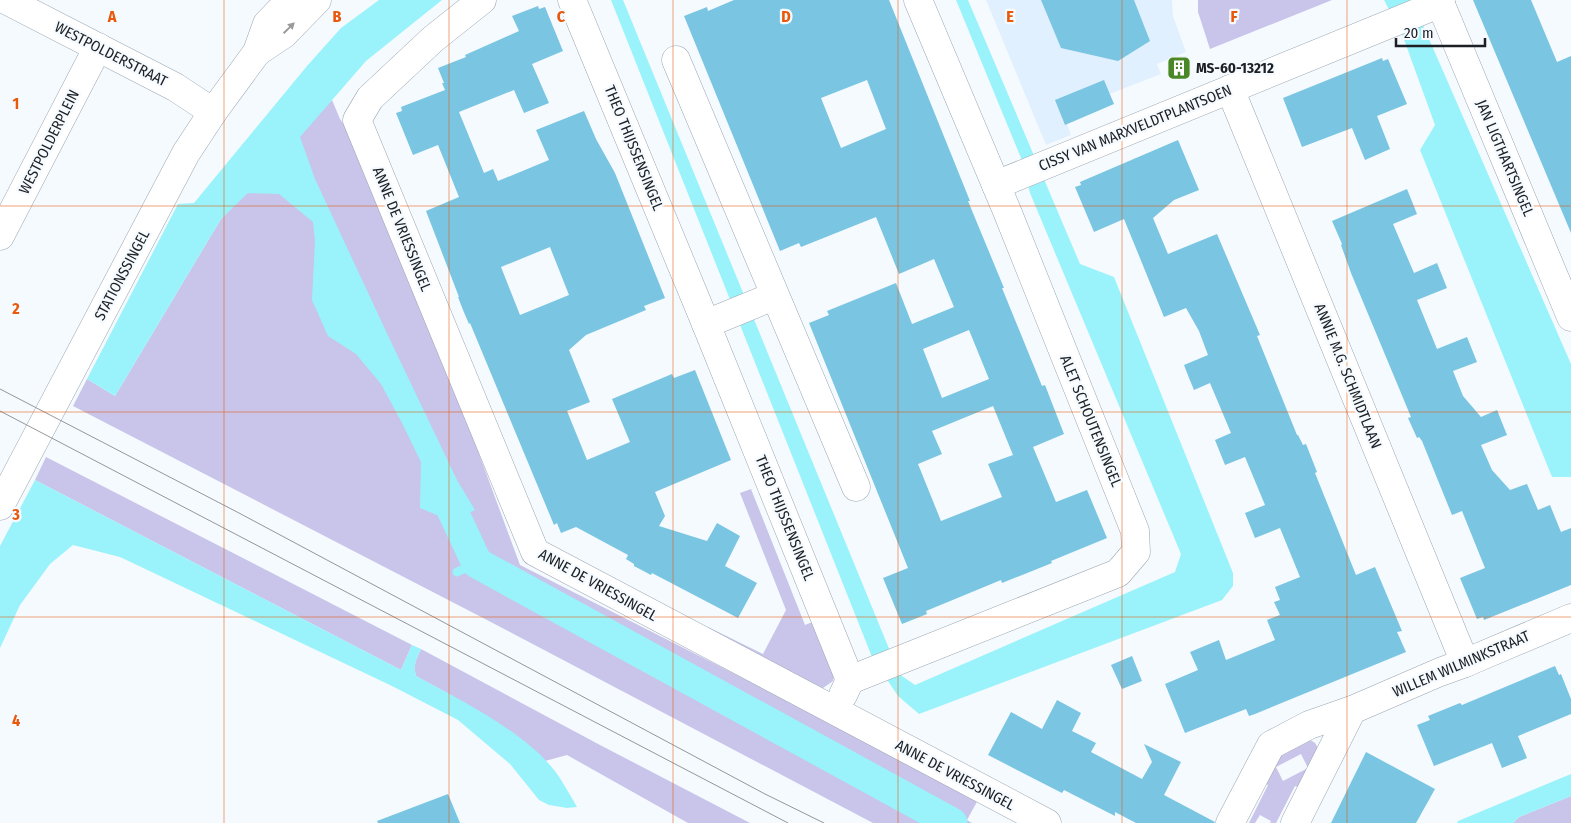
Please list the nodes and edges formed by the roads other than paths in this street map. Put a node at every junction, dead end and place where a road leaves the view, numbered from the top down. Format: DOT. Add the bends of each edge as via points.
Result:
graph roads {
  1 [pos="6,0"];
  2 [pos="290,0"];
  3 [pos="317,0"];
  4 [pos="482,0"];
  5 [pos="572,0"];
  6 [pos="918,0"];
  7 [pos="1423,9"];
  8 [pos="98,47"];
  9 [pos="257,52"];
  10 [pos="676,60"];
  11 [pos="1230,89"];
  12 [pos="213,112"];
  13 [pos="1019,175"];
  14 [pos="0,236"];
  15 [pos="741,310"];
  16 [pos="1571,317"];
  17 [pos="856,487"];
  18 [pos="0,506"];
  19 [pos="1571,618"];
  20 [pos="1465,663"];
  21 [pos="862,675"];
  22 [pos="1352,710"];
  23 [pos="835,712"];
  24 [pos="1047,823"];
  25 [pos="1230,823"];
  26 [pos="1295,823"];
  1 -- 8 [label="street, WESTPOLDERSTRAAT"];
  2 -- 9 [label="street, STATIONSSINGEL" via="267,24"];
  9 -- 3 [label="street, STATIONSSINGEL, one-way" via="284,34"];
  4 -- 23 [label="street, ANNE DE VRIESSINGEL" via="433,39 370,98 357,120 535,552"];
  5 -- 15 [label="street, THEO THIJSSENSINGEL"];
  6 -- 13 [label="street, ALET SCHOUTENSINGEL"];
  7 -- 11 [label="street, CISSY VAN MARXVELDTPLANTSOEN"];
  7 -- 16 [label="street, JAN LIGTHARTSINGEL"];
  8 -- 12 [label="street, WESTPOLDERSTRAAT"];
  8 -- 14 [label="street, WESTPOLDERPLEIN"];
  9 -- 12 [label="street, STATIONSSINGEL"];
  10 -- 15 [label="street, THEO THIJSSENSINGEL"];
  11 -- 13 [label="street, CISSY VAN MARXVELDTPLANTSOEN"];
  11 -- 20 [label="street, ANNIE M.G. SCHMIDTLAAN"];
  12 -- 18 [label="street, STATIONSSINGEL" via="186,153"];
  13 -- 21 [label="street, ALET SCHOUTENSINGEL" via="1135,531 1136,552 1118,573"];
  15 -- 17 [label="street, THEO THIJSSENSINGEL"];
  15 -- 21 [label="street, THEO THIJSSENSINGEL"];
  19 -- 20 [label="street, WILLEM WILMINKSTRAAT"];
  20 -- 22 [label="street, WILLEM WILMINKSTRAAT"];
  21 -- 23 [label="street"];
  22 -- 25 [label="street, WILLEM WILMINKSTRAAT" via="1309,725 1271,745"];
  22 -- 26 [label="street"];
  23 -- 24 [label="street, ANNE DE VRIESSINGEL"];
}
